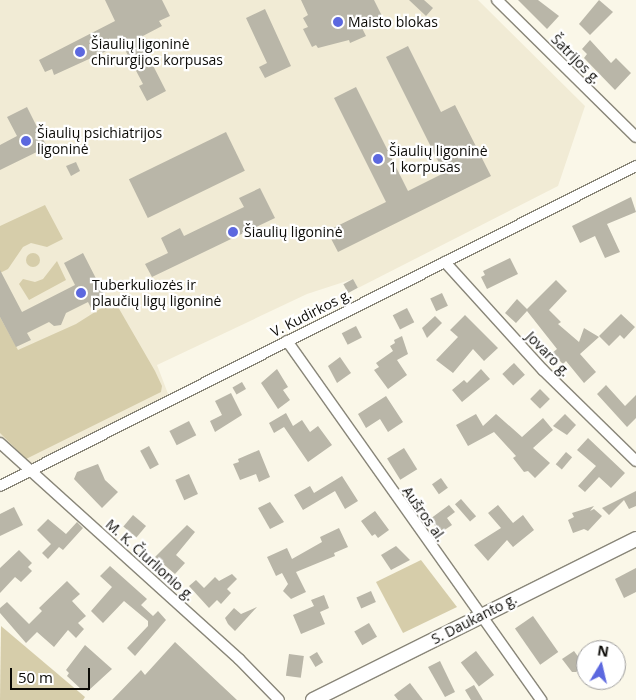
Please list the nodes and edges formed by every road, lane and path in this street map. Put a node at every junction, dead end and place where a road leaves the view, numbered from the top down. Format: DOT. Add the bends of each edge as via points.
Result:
graph roads {
  1 [pos="497,0"];
  2 [pos="636,137"];
  3 [pos="636,166"];
  4 [pos="445,262"];
  5 [pos="287,341"];
  6 [pos="0,443"];
  7 [pos="636,461"];
  8 [pos="29,472"];
  9 [pos="0,486"];
  10 [pos="636,539"];
  11 [pos="480,616"];
  12 [pos="279,700"];
  13 [pos="313,700"];
  14 [pos="541,700"];
  1 -- 2 [label="street, Šatrijos g."];
  3 -- 4 [label="street, V. Kudirkos g."];
  4 -- 5 [label="street, V. Kudirkos g."];
  4 -- 7 [label="street, Jovaro g." via="543,370"];
  5 -- 8 [label="street, V. Kudirkos g."];
  5 -- 11 [label="street, Aušros al."];
  6 -- 8 [label="street, M. K. Čiurlionio g."];
  8 -- 9 [label="street, V. Kudirkos g."];
  8 -- 12 [label="street, M. K. Čiurlionio g." via="239,658"];
  10 -- 11 [label="main road, S. Daukanto g."];
  11 -- 13 [label="main road, S. Daukanto g."];
  11 -- 14 [label="street, Aušros al."];
}
